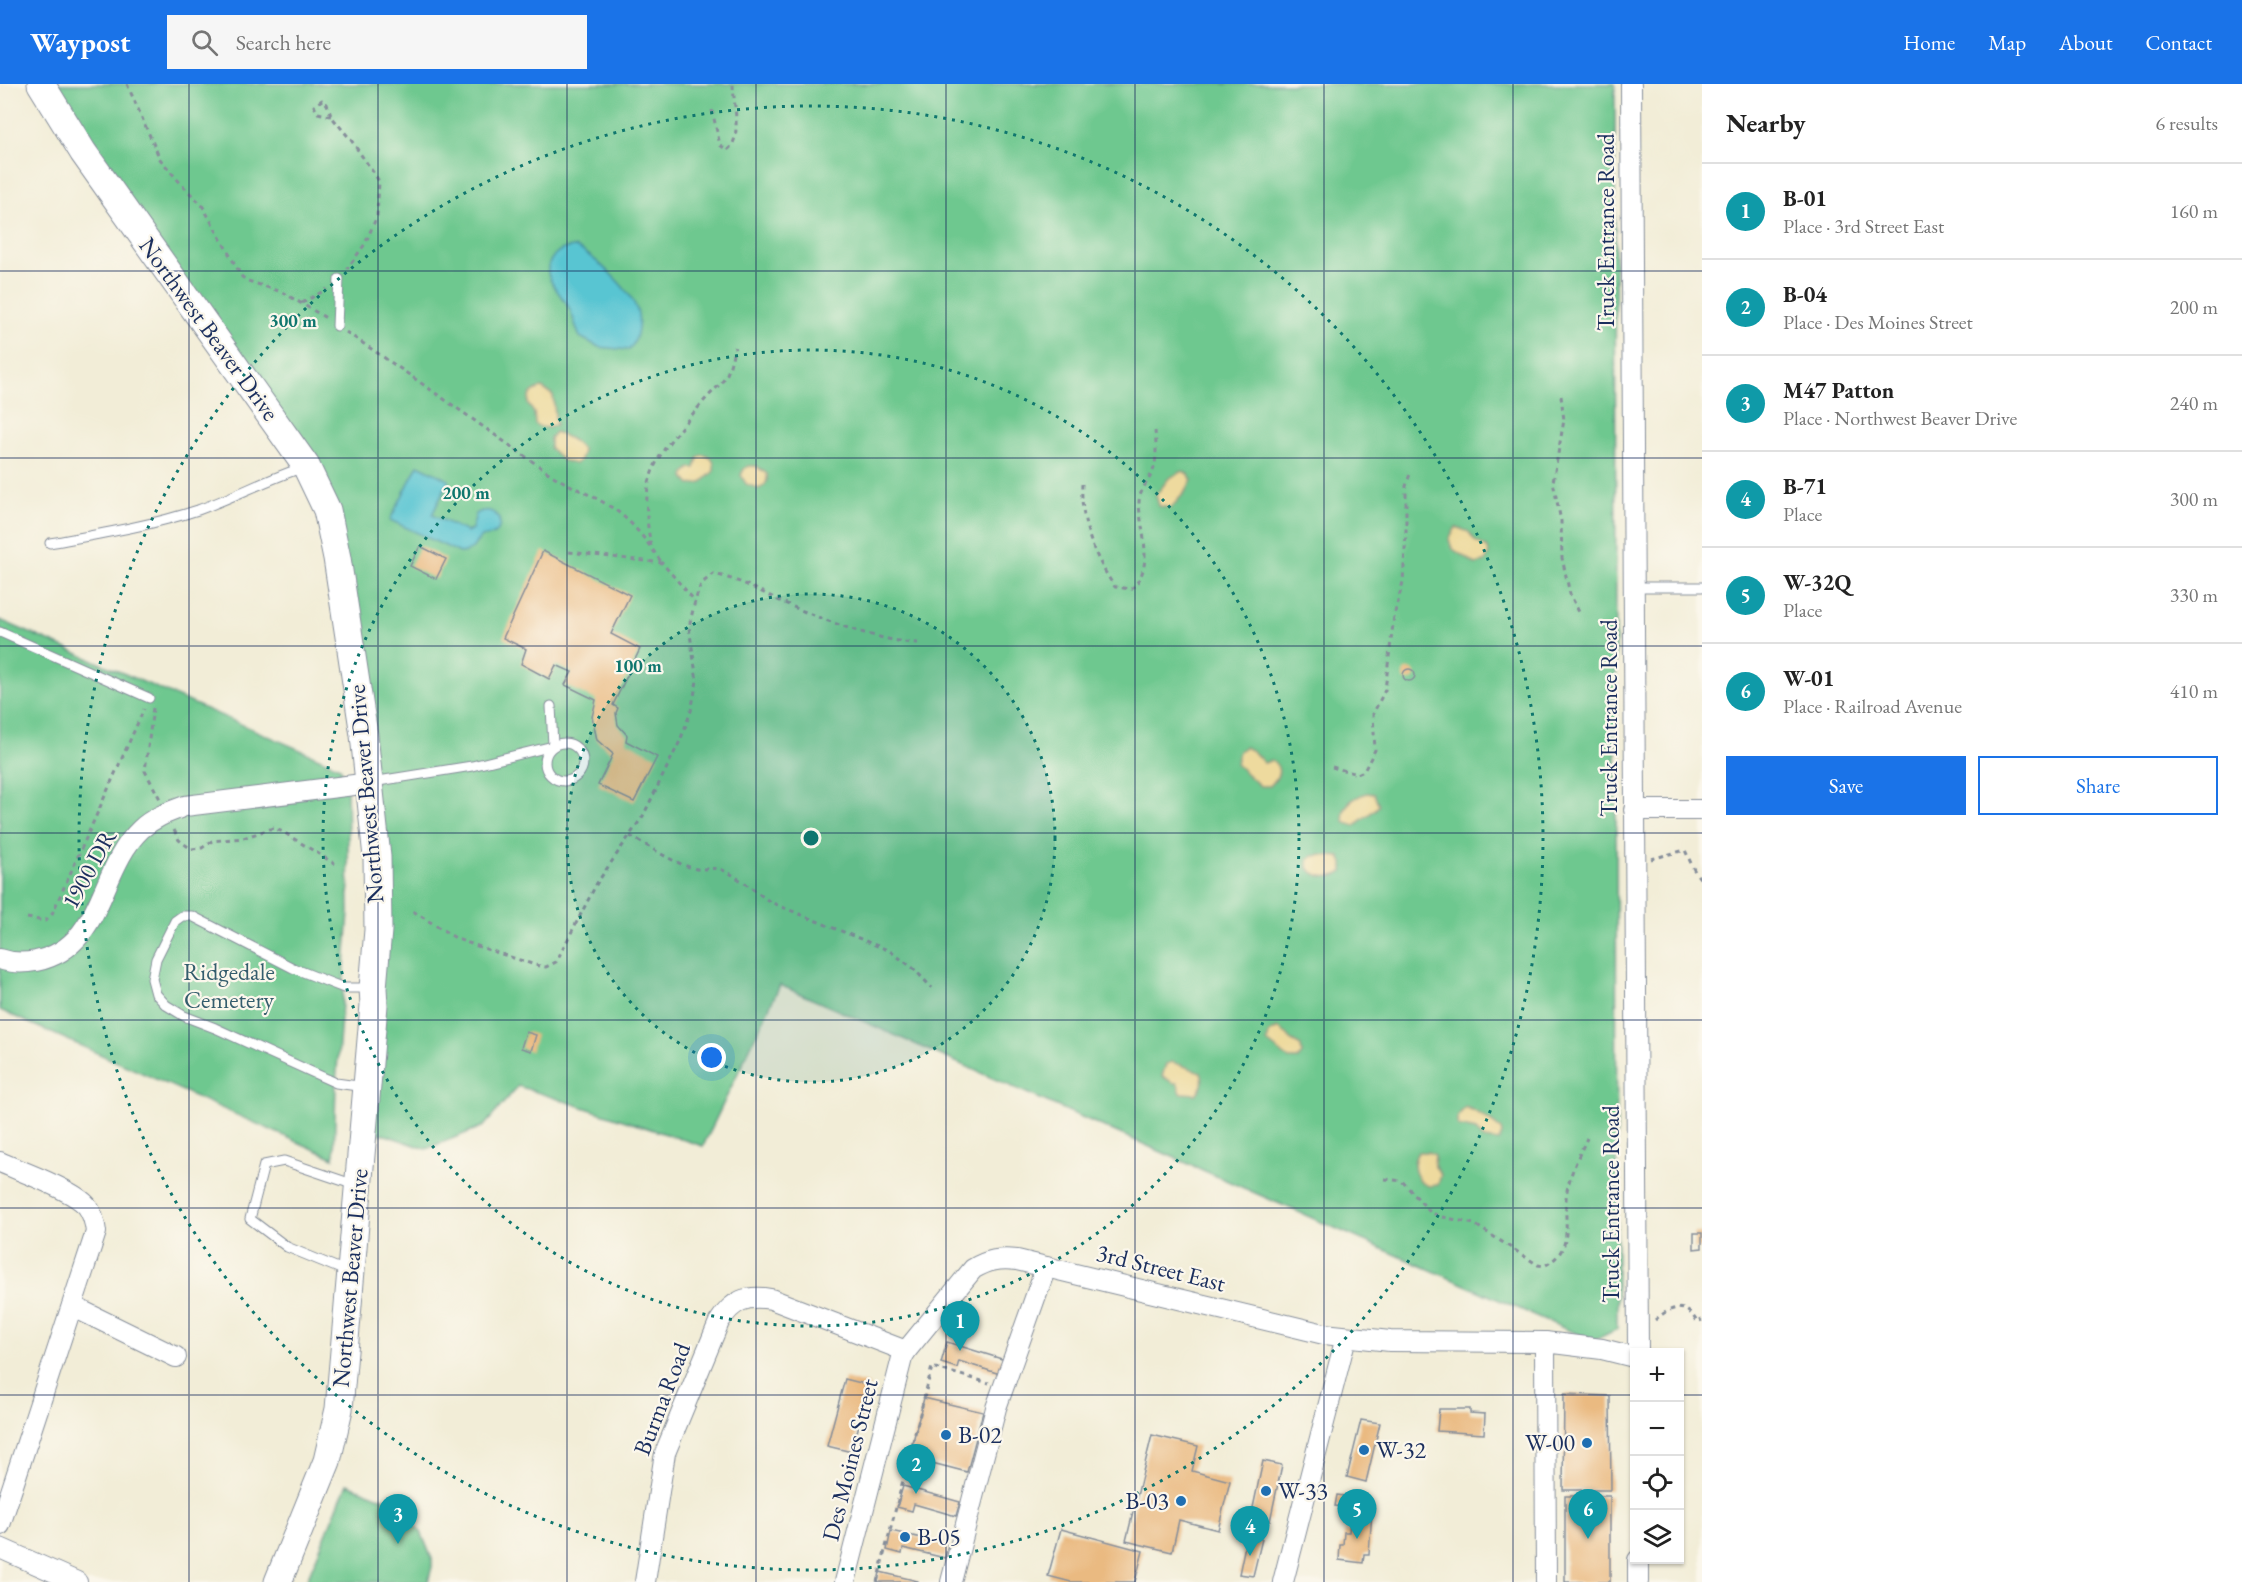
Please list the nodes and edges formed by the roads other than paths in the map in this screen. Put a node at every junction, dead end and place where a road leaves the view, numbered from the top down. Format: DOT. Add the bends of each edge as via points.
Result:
graph roads {
  1 [pos="41,84"];
  2 [pos="1631,84"];
  3 [pos="339,279"];
  4 [pos="337,326"];
  5 [pos="306,466"];
  6 [pos="50,543"];
  7 [pos="1634,587"];
  8 [pos="1702,587"];
  9 [pos="0,632"];
  10 [pos="149,698"];
  11 [pos="551,706"];
  12 [pos="553,746"];
  13 [pos="370,783"];
  14 [pos="1634,810"];
  15 [pos="1702,810"];
  16 [pos="0,959"];
  17 [pos="373,988"];
  18 [pos="366,1087"];
  19 [pos="0,1162"];
  20 [pos="357,1185"];
  21 [pos="1046,1267"];
  22 [pos="350,1273"];
  23 [pos="72,1306"];
  24 [pos="1346,1337"];
  25 [pos="1545,1342"];
  26 [pos="1638,1348"];
  27 [pos="906,1351"];
  28 [pos="1630,1356"];
  29 [pos="176,1357"];
  30 [pos="0,1525"];
  31 [pos="0,1548"];
  32 [pos="1638,1564"];
  33 [pos="77,1582"];
  34 [pos="278,1582"];
  35 [pos="645,1582"];
  36 [pos="845,1582"];
  37 [pos="951,1582"];
  38 [pos="1283,1582"];
  39 [pos="1546,1582"];
  40 [pos="1638,1582"];
  1 -- 5 [label="main road, Northwest Beaver Drive" via="82,152"];
  2 -- 7 [label="street, Truck Entrance Road"];
  3 -- 4 [label="lane"];
  5 -- 6 [label="lane" via="198,510"];
  5 -- 13 [label="main road, Northwest Beaver Drive" via="327,510 337,558"];
  7 -- 8 [label="lane"];
  7 -- 14 [label="street, Truck Entrance Road"];
  9 -- 10 [label="lane"];
  11 -- 12 [label="lane"];
  12 -- 12 [label="lane" via="546,757 549,774 564,781 576,777 584,762 580,750 569,743"];
  12 -- 13 [label="lane" via="472,766"];
  13 -- 16 [label="street, 1900 DR" via="185,806 160,815 124,849 87,927 71,945 49,958 28,963"];
  13 -- 17 [label="main road, Northwest Beaver Drive" via="377,857 378,930"];
  14 -- 15 [label="street"];
  14 -- 26 [label="street, Truck Entrance Road"];
  17 -- 18 [label="main road, Northwest Beaver Drive"];
  17 -- 18 [label="lane" via="344,988 293,968 192,916 176,921 156,959 152,979 156,994 184,1016 336,1083"];
  18 -- 20 [label="main road, Northwest Beaver Drive"];
  19 -- 23 [label="street" via="75,1196 87,1206 94,1220 96,1232"];
  20 -- 22 [label="main road, Northwest Beaver Drive"];
  20 -- 22 [label="lane" via="284,1161 264,1165 250,1219 287,1247"];
  21 -- 24 [label="street, 3rd Street East" via="1324,1335"];
  21 -- 27 [label="street, 3rd Street East" via="1001,1258 986,1261 973,1269"];
  21 -- 37 [label="street" via="985,1445"];
  22 -- 34 [label="main road, Northwest Beaver Drive" via="339,1409 327,1461"];
  23 -- 29 [label="street"];
  23 -- 30 [label="street"];
  24 -- 25 [label="street, 3rd Street East"];
  24 -- 38 [label="street"];
  25 -- 28 [label="street, 3rd Street East"];
  25 -- 39 [label="street"];
  27 -- 35 [label="street, Burma Road" via="771,1299 739,1300 727,1310 665,1453"];
  27 -- 36 [label="street, Des Moines Street"];
  31 -- 33 [label="street"];
  32 -- 40 [label="street"];
}
